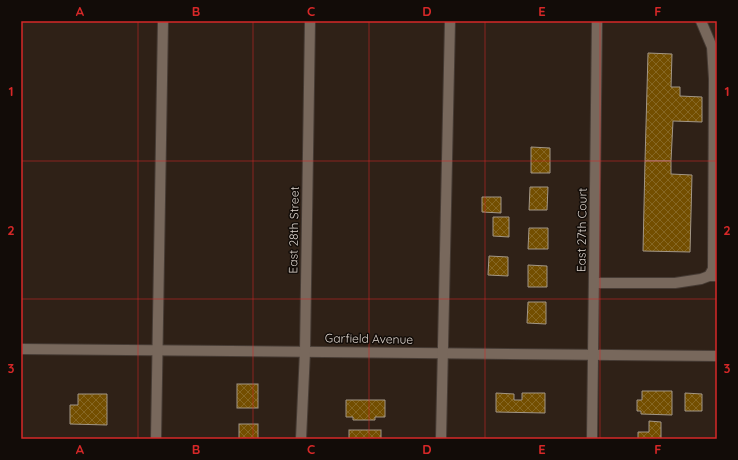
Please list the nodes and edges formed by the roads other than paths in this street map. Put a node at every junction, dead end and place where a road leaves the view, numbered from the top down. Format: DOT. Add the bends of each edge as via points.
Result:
graph roads {
  1 [pos="163,21"];
  2 [pos="310,21"];
  3 [pos="450,21"];
  4 [pos="597,21"];
  5 [pos="701,21"];
  6 [pos="713,276"];
  7 [pos="594,283"];
  8 [pos="21,349"];
  9 [pos="158,350"];
  10 [pos="305,351"];
  11 [pos="443,353"];
  12 [pos="593,354"];
  13 [pos="717,356"];
  14 [pos="156,439"];
  15 [pos="301,439"];
  16 [pos="441,439"];
  17 [pos="592,439"];
  1 -- 9 [label="street"];
  2 -- 10 [label="street, East 28th Street"];
  3 -- 11 [label="street"];
  4 -- 7 [label="street, East 27th Court"];
  5 -- 6 [label="street" via="712,47 714,78"];
  6 -- 7 [label="street" via="675,283"];
  7 -- 12 [label="street, East 27th Court"];
  8 -- 9 [label="street, Garfield Avenue"];
  9 -- 10 [label="street, Garfield Avenue"];
  9 -- 14 [label="street"];
  10 -- 11 [label="street, Garfield Avenue"];
  10 -- 15 [label="street, East 28th Street"];
  11 -- 12 [label="street, Garfield Avenue"];
  11 -- 16 [label="street"];
  12 -- 13 [label="street, Garfield Avenue"];
  12 -- 17 [label="street, East 27th Court"];
}
